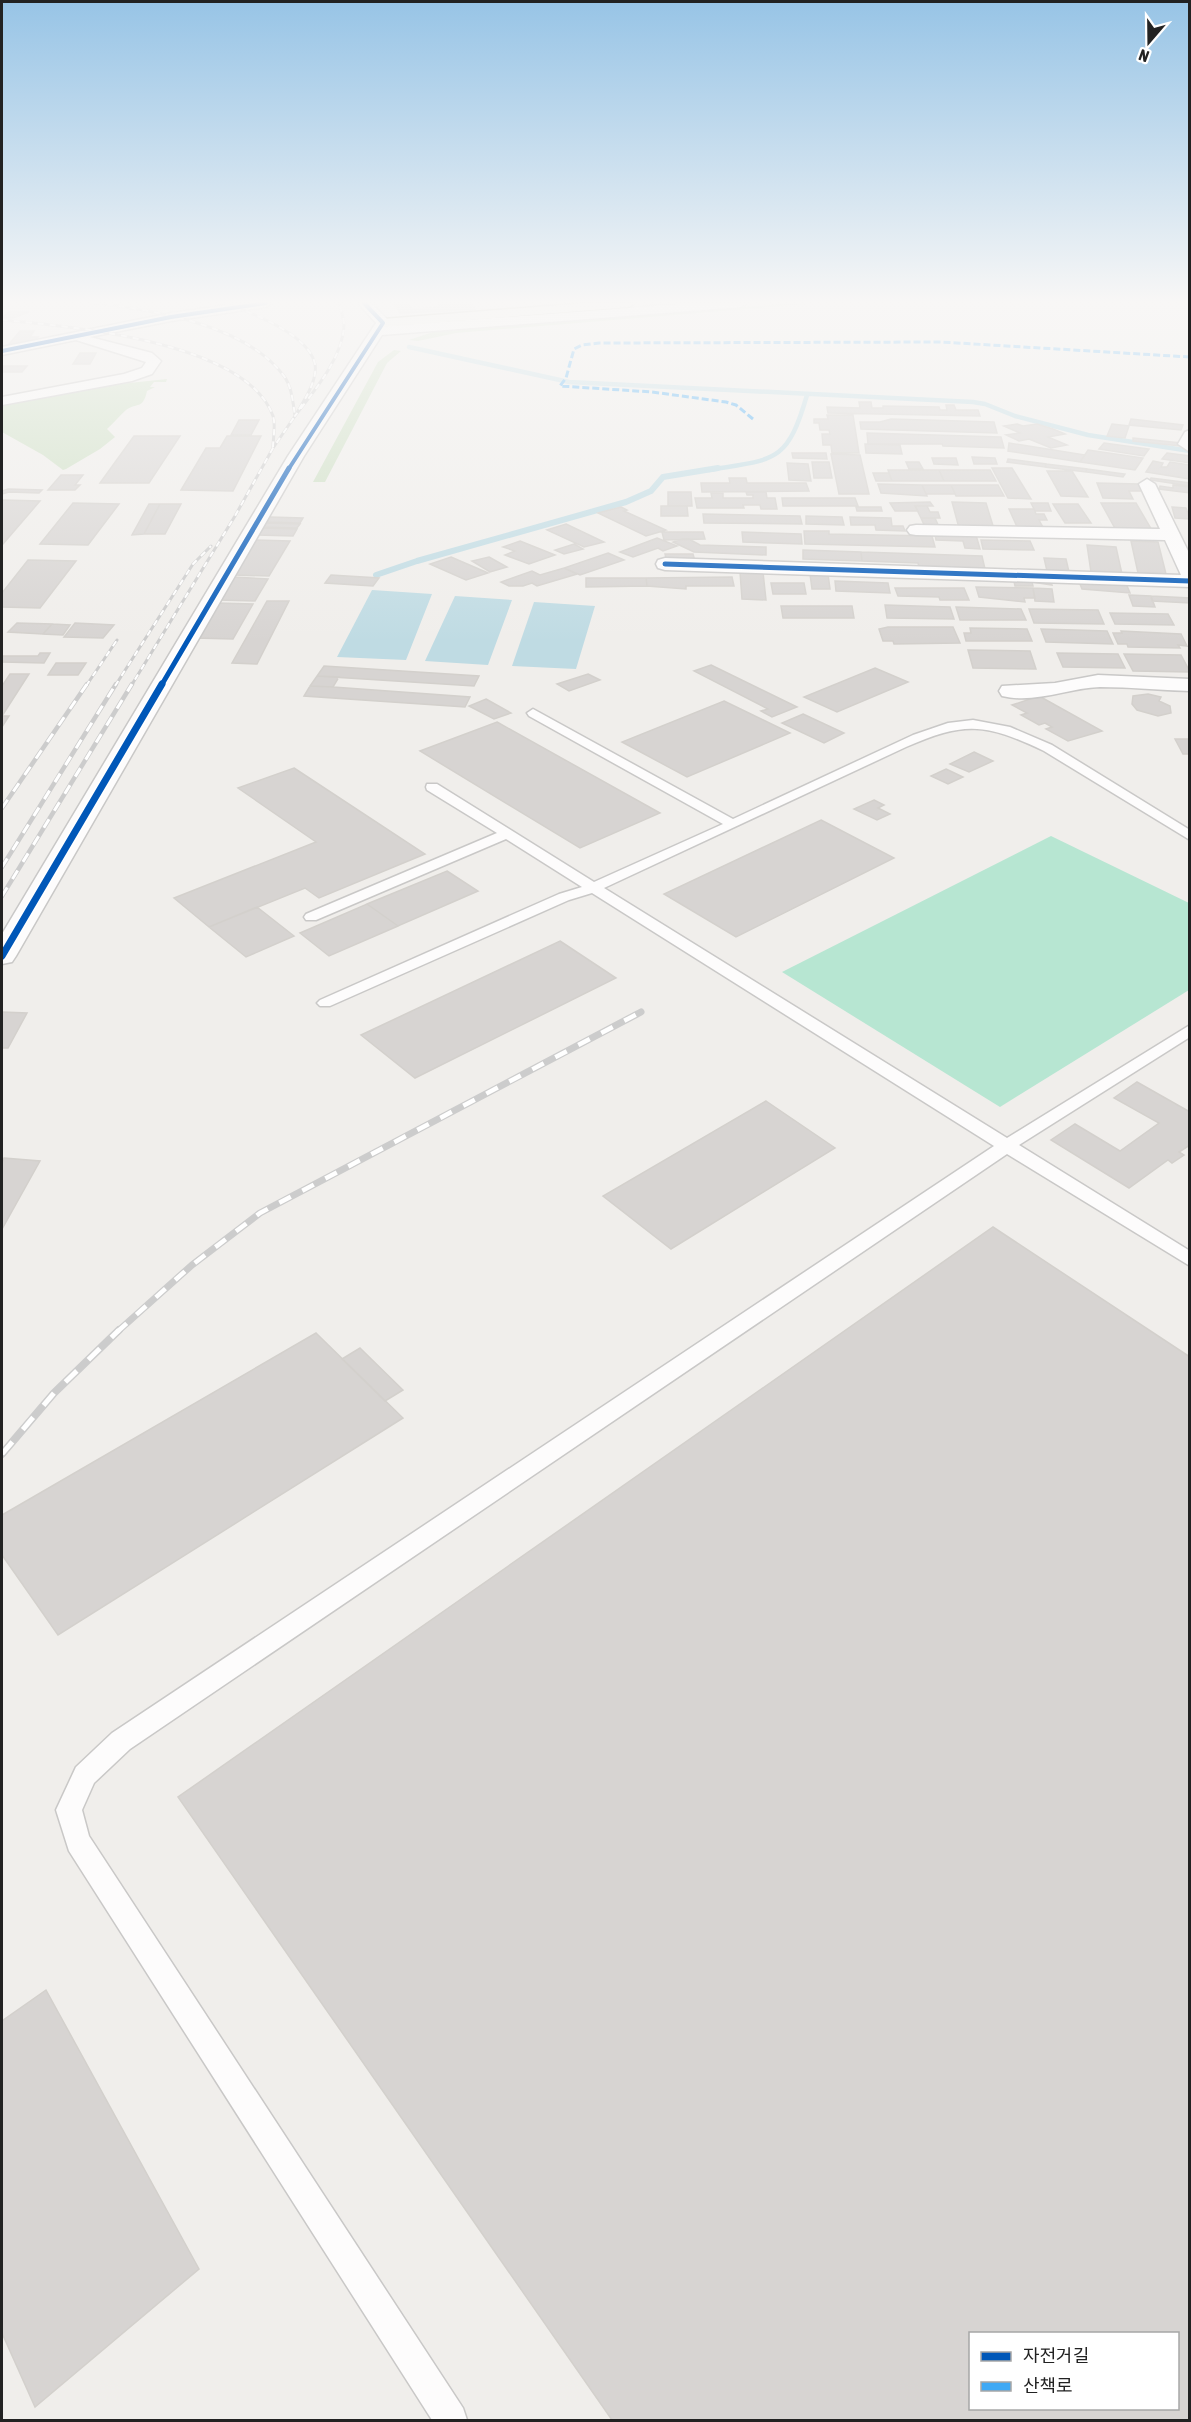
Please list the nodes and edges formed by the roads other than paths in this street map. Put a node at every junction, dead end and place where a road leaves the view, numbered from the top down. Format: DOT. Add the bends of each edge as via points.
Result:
graph roads {
  1 [pos="322,416"];
  2 [pos="1190,435"];
  3 [pos="1190,447"];
  4 [pos="1147,484"];
  5 [pos="916,530"];
  6 [pos="1172,535"];
  7 [pos="665,564"];
  8 [pos="1190,575"];
  9 [pos="1190,581"];
  10 [pos="1190,685"];
  11 [pos="1010,691"];
  12 [pos="533,713"];
  13 [pos="432,787"];
  14 [pos="733,824"];
  15 [pos="506,834"];
  16 [pos="1190,836"];
  17 [pos="594,888"];
  18 [pos="311,917"];
  19 [pos="2,956"];
  20 [pos="325,1003"];
  21 [pos="1190,1030"];
  22 [pos="1006,1146"];
  23 [pos="1190,1260"];
  24 [pos="451,2421"];
  1 -- 19 [label="street"];
  2 -- 3 [label="street" via="1186,444"];
  4 -- 6 [label="street"];
  5 -- 6 [label="street"];
  6 -- 8 [label="street"];
  7 -- 9 [label="street"];
  10 -- 11 [label="street" via="1098,681 1055,689"];
  12 -- 14 [label="lane"];
  13 -- 15 [label="lane"];
  14 -- 16 [label="lane" via="946,727 982,724 1048,748"];
  14 -- 17 [label="lane"];
  15 -- 17 [label="lane"];
  15 -- 18 [label="lane"];
  17 -- 20 [label="lane" via="564,897"];
  17 -- 22 [label="lane"];
  21 -- 22 [label="lane"];
  22 -- 23 [label="lane"];
  22 -- 24 [label="lane" via="121,1741 85,1775 69,1810 78,1842"];
}
